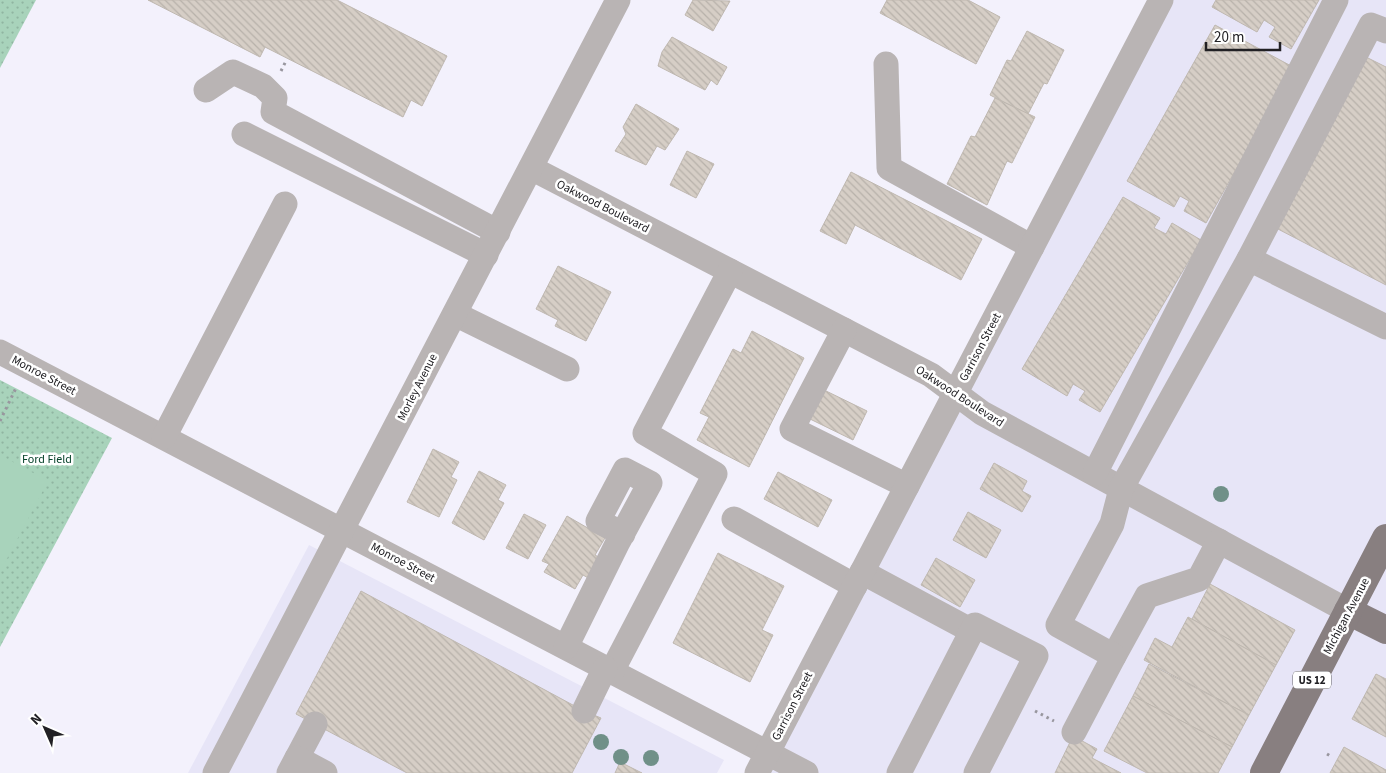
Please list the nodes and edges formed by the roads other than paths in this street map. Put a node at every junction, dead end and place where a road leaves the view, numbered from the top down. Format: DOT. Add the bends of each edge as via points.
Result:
graph roads {
  1 [pos="618,0"];
  2 [pos="1161,0"];
  3 [pos="1336,0"];
  4 [pos="1386,31"];
  5 [pos="886,64"];
  6 [pos="206,90"];
  7 [pos="244,134"];
  8 [pos="531,168"];
  9 [pos="285,204"];
  10 [pos="498,232"];
  11 [pos="1032,247"];
  12 [pos="486,255"];
  13 [pos="1249,259"];
  14 [pos="730,272"];
  15 [pos="455,314"];
  16 [pos="1386,327"];
  17 [pos="844,330"];
  18 [pos="0,352"];
  19 [pos="568,369"];
  20 [pos="955,393"];
  21 [pos="164,437"];
  22 [pos="1095,473"];
  23 [pos="907,486"];
  24 [pos="1121,489"];
  25 [pos="734,519"];
  26 [pos="342,531"];
  27 [pos="623,534"];
  28 [pos="1386,538"];
  29 [pos="1219,541"];
  30 [pos="858,579"];
  31 [pos="1348,611"];
  32 [pos="1386,630"];
  33 [pos="972,631"];
  34 [pos="566,647"];
  35 [pos="1114,656"];
  36 [pos="608,670"];
  37 [pos="584,711"];
  38 [pos="315,724"];
  39 [pos="1064,726"];
  40 [pos="762,763"];
  41 [pos="293,766"];
  42 [pos="216,773"];
  43 [pos="325,773"];
  44 [pos="806,773"];
  45 [pos="899,773"];
  46 [pos="976,773"];
  47 [pos="1264,773"];
  1 -- 8 [label="street, Morley Avenue"];
  2 -- 11 [label="street, Garrison Street"];
  3 -- 22 [label="street"];
  4 -- 13 [label="street" via="1371,25"];
  5 -- 11 [label="street" via="889,168"];
  6 -- 10 [label="street" via="233,72 263,86 275,98 273,112"];
  7 -- 12 [label="street"];
  8 -- 10 [label="street, Morley Avenue"];
  8 -- 14 [label="street, Oakwood Boulevard"];
  9 -- 21 [label="street"];
  10 -- 12 [label="street, Morley Avenue"];
  11 -- 20 [label="street, Garrison Street"];
  12 -- 15 [label="street, Morley Avenue"];
  13 -- 16 [label="street"];
  13 -- 24 [label="street"];
  14 -- 17 [label="street, Oakwood Boulevard"];
  14 -- 36 [label="street" via="645,433 715,474"];
  15 -- 19 [label="street"];
  15 -- 26 [label="street, Morley Avenue"];
  17 -- 20 [label="street, Oakwood Boulevard" via="931,375"];
  17 -- 23 [label="street" via="792,429"];
  18 -- 21 [label="street, Monroe Street"];
  20 -- 22 [label="street, Oakwood Boulevard" via="982,414"];
  20 -- 23 [label="street, Garrison Street"];
  21 -- 26 [label="street, Monroe Street"];
  22 -- 24 [label="street, Oakwood Boulevard"];
  23 -- 30 [label="street, Garrison Street"];
  24 -- 29 [label="street, Oakwood Boulevard"];
  24 -- 35 [label="street" via="1112,524 1058,625"];
  25 -- 30 [label="street"];
  26 -- 34 [label="street, Monroe Street"];
  26 -- 42 [label="street, Morley Avenue"];
  27 -- 34 [label="street"];
  28 -- 31 [label="main road, Michigan Avenue / US 12"];
  29 -- 31 [label="street, Oakwood Boulevard"];
  29 -- 35 [label="street" via="1199,580 1147,596"];
  30 -- 33 [label="street"];
  30 -- 40 [label="street, Garrison Street"];
  31 -- 32 [label="main road, Oakwood Boulevard"];
  31 -- 47 [label="main road, Michigan Avenue / US 12"];
  33 -- 45 [label="street"];
  33 -- 46 [label="street" via="975,625 1036,656"];
  34 -- 36 [label="street, Monroe Street"];
  35 -- 39 [label="street"];
  36 -- 37 [label="street"];
  36 -- 40 [label="street, Monroe Street"];
  38 -- 41 [label="street"];
  40 -- 44 [label="street, Monroe Street"];
  41 -- 43 [label="street"];
}
